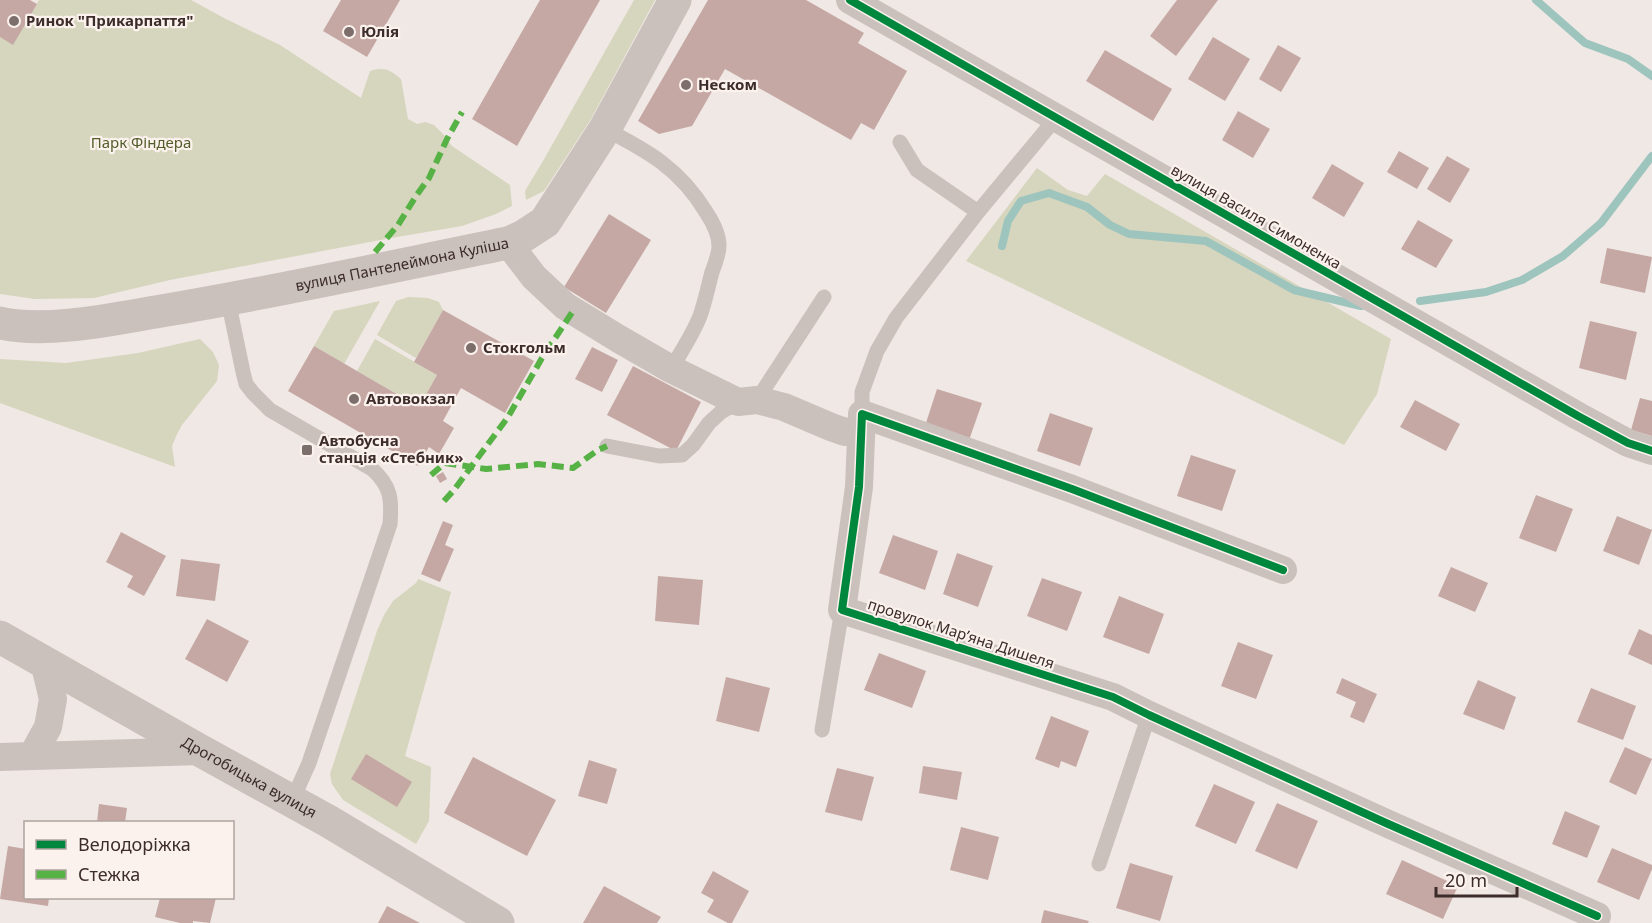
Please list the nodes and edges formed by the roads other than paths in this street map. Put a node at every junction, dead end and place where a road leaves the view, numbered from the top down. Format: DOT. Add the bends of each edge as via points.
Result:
graph roads {
  1 [pos="675,0"];
  2 [pos="850,0"];
  3 [pos="1056,118"];
  4 [pos="605,129"];
  5 [pos="900,142"];
  6 [pos="978,212"];
  7 [pos="508,243"];
  8 [pos="824,297"];
  9 [pos="228,300"];
  10 [pos="0,323"];
  11 [pos="672,369"];
  12 [pos="747,401"];
  13 [pos="861,422"];
  14 [pos="607,446"];
  15 [pos="1652,451"];
  16 [pos="1283,570"];
  17 [pos="842,610"];
  18 [pos="0,637"];
  19 [pos="44,662"];
  20 [pos="1149,715"];
  21 [pos="822,730"];
  22 [pos="201,752"];
  23 [pos="32,756"];
  24 [pos="0,757"];
  25 [pos="292,801"];
  26 [pos="1100,864"];
  27 [pos="1597,916"];
  28 [pos="497,923"];
  1 -- 4 [label="street, вулиця Пантелеймона Куліша"];
  2 -- 3 [label="street, вулиця Василя Симоненка"];
  3 -- 6 [label="lane"];
  3 -- 15 [label="street, вулиця Василя Симоненка" via="1578,416 1628,443"];
  4 -- 7 [label="street, вулиця Пантелеймона Куліша" via="545,222"];
  4 -- 11 [label="lane" via="643,149 681,178 716,232 719,246 699,318"];
  5 -- 6 [label="lane" via="917,170"];
  6 -- 13 [label="lane" via="896,318 877,351 862,392"];
  7 -- 9 [label="street, вулиця Пантелеймона Куліша"];
  7 -- 11 [label="street" via="534,277 565,306"];
  8 -- 12 [label="lane"];
  9 -- 10 [label="street, вулиця Пантелеймона Куліша" via="73,324"];
  9 -- 25 [label="lane" via="246,384 253,393 270,410 372,469 389,490 390,524 309,763"];
  11 -- 12 [label="street"];
  12 -- 13 [label="street" via="784,407 845,432"];
  12 -- 14 [label="lane" via="721,412 682,455 659,456"];
  13 -- 16 [label="street" via="1072,489"];
  13 -- 17 [label="street" via="860,487"];
  17 -- 20 [label="street, провулок Марʼяна Дишеля" via="1113,697"];
  17 -- 21 [label="lane"];
  18 -- 19 [label="street, Дрогобицька вулиця"];
  19 -- 22 [label="street, Дрогобицька вулиця"];
  19 -- 23 [label="street" via="53,699 48,727"];
  20 -- 26 [label="lane"];
  20 -- 27 [label="street, провулок Марʼяна Дишеля"];
  22 -- 23 [label="street"];
  22 -- 25 [label="street, Дрогобицька вулиця"];
  23 -- 24 [label="street"];
  25 -- 28 [label="street, Дрогобицька вулиця"];
}
